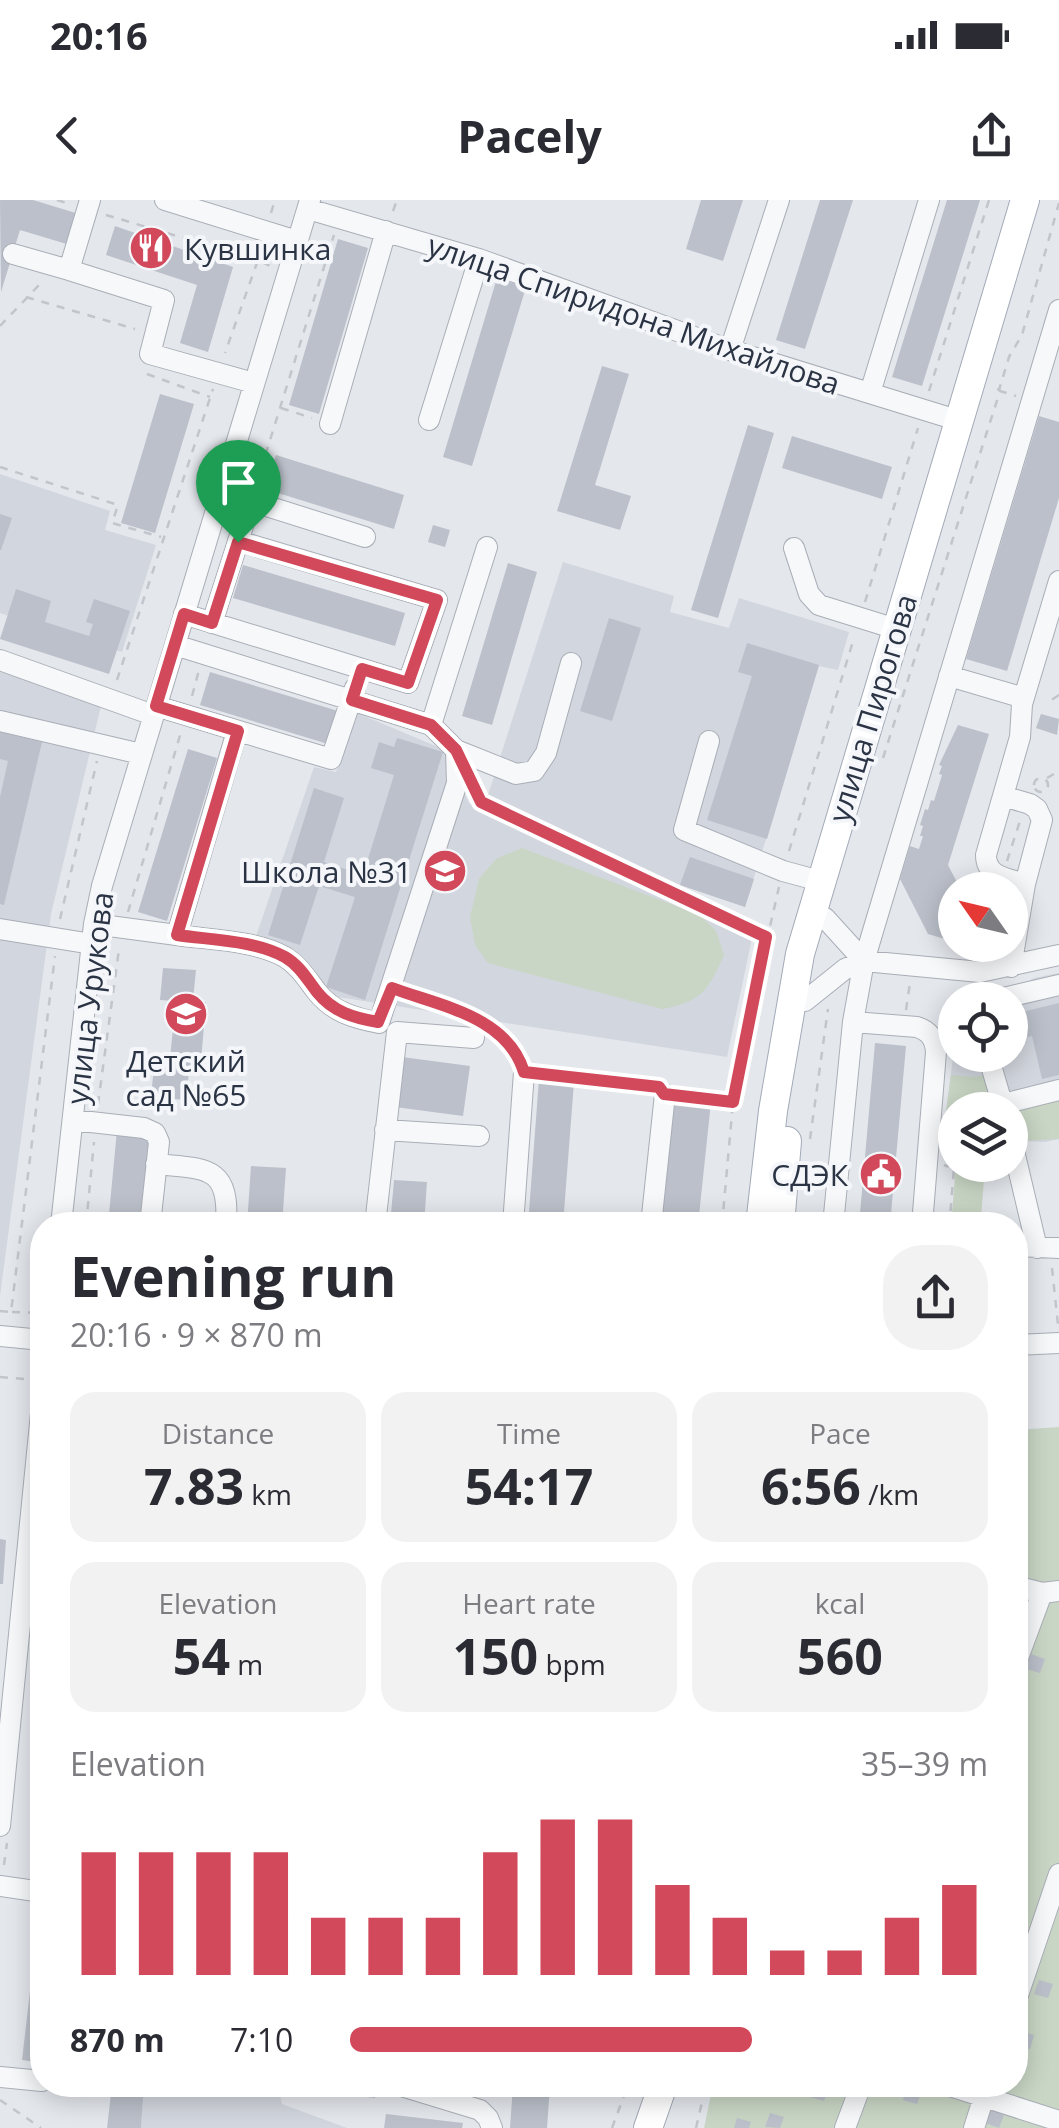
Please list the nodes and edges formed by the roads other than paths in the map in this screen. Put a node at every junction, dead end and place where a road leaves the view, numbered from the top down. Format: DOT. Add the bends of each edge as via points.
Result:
graph roads {
  1 [pos="90,200"];
  2 [pos="165,200"];
  3 [pos="779,200"];
  4 [pos="929,200"];
  5 [pos="1026,200"];
  6 [pos="1042,200"];
  7 [pos="309,204"];
  8 [pos="386,231"];
  9 [pos="298,241"];
  10 [pos="14,254"];
  11 [pos="479,259"];
  12 [pos="64,268"];
  13 [pos="1059,310"];
  14 [pos="730,350"];
  15 [pos="254,383"];
  16 [pos="1036,386"];
  17 [pos="870,393"];
  18 [pos="1059,393"];
  19 [pos="429,420"];
  20 [pos="966,422"];
  21 [pos="330,424"];
  22 [pos="365,537"];
  23 [pos="238,542"];
  24 [pos="487,547"];
  25 [pos="794,548"];
  26 [pos="1059,581"];
  27 [pos="184,614"];
  28 [pos="212,623"];
  29 [pos="899,644"];
  30 [pos="175,645"];
  31 [pos="0,660"];
  32 [pos="571,663"];
  33 [pos="362,669"];
  34 [pos="949,676"];
  35 [pos="1024,698"];
  36 [pos="352,700"];
  37 [pos="155,710"];
  38 [pos="0,721"];
  39 [pos="431,725"];
  40 [pos="238,731"];
  41 [pos="709,741"];
  42 [pos="456,750"];
  43 [pos="141,754"];
  44 [pos="1004,796"];
  45 [pos="993,872"];
  46 [pos="1028,873"];
  47 [pos="820,882"];
  48 [pos="818,916"];
  49 [pos="0,929"];
  50 [pos="93,934"];
  51 [pos="177,935"];
  52 [pos="1059,955"];
  53 [pos="864,961"];
  54 [pos="1013,962"];
  55 [pos="1012,967"];
  56 [pos="1059,984"];
  57 [pos="1028,992"];
  58 [pos="798,1001"];
  59 [pos="852,1022"];
  60 [pos="474,1038"];
  61 [pos="524,1072"];
  62 [pos="1059,1090"];
  63 [pos="664,1094"];
  64 [pos="1028,1099"];
  65 [pos="72,1120"];
  66 [pos="386,1130"];
  67 [pos="479,1136"];
  68 [pos="156,1164"];
  69 [pos="1022,1182"];
  70 [pos="62,1212"];
  71 [pos="151,1212"];
  72 [pos="227,1212"];
  73 [pos="377,1212"];
  74 [pos="514,1212"];
  75 [pos="652,1212"];
  76 [pos="762,1212"];
  77 [pos="781,1212"];
  78 [pos="834,1212"];
  79 [pos="923,1212"];
  80 [pos="1049,1248"];
  81 [pos="0,1336"];
  82 [pos="30,1339"];
  83 [pos="1059,1340"];
  84 [pos="1028,1344"];
  85 [pos="0,1348"];
  86 [pos="30,1351"];
  87 [pos="30,1524"];
  88 [pos="1050,1592"];
  89 [pos="1031,1622"];
  90 [pos="1028,1625"];
  91 [pos="1028,1630"];
  92 [pos="0,1826"];
  93 [pos="1059,1874"];
  94 [pos="0,1886"];
  95 [pos="30,1890"];
  96 [pos="1028,1966"];
  97 [pos="0,2077"];
  98 [pos="30,2080"];
  99 [pos="437,2097"];
  100 [pos="660,2097"];
  101 [pos="678,2097"];
  102 [pos="856,2097"];
  103 [pos="984,2097"];
  104 [pos="1001,2097"];
  105 [pos="1059,2121"];
  106 [pos="492,2128"];
  107 [pos="648,2128"];
  108 [pos="668,2128"];
  109 [pos="845,2128"];
  110 [pos="974,2128"];
  1 -- 12 [label="street"];
  2 -- 9 [label="street"];
  3 -- 14 [label="street"];
  4 -- 17 [label="street"];
  5 -- 20 [label="main road, улица Пирогова"];
  6 -- 20 [label="main road, улица Пирогова"];
  7 -- 8 [label="street, улица Спиридона Михайлова"];
  7 -- 9 [label="street, улица Урукова"];
  8 -- 11 [label="street, улица Спиридона Михайлова"];
  8 -- 21 [label="street"];
  9 -- 15 [label="street, улица Урукова"];
  10 -- 12 [label="street"];
  11 -- 14 [label="street, улица Спиридона Михайлова"];
  11 -- 19 [label="street"];
  12 -- 15 [label="street" via="164,300 150,354"];
  13 -- 16 [label="street"];
  14 -- 17 [label="street, улица Спиридона Михайлова"];
  15 -- 27 [label="street, улица Урукова"];
  16 -- 18 [label="street"];
  16 -- 34 [label="street"];
  17 -- 20 [label="street, улица Спиридона Михайлова"];
  20 -- 29 [label="main road, улица Пирогова"];
  22 -- 23 [label="street" via="250,501"];
  23 -- 28 [label="street"];
  23 -- 33 [label="street" via="437,600 408,683"];
  24 -- 39 [label="street"];
  25 -- 29 [label="street" via="809,594 819,604"];
  26 -- 35 [label="street"];
  27 -- 28 [label="street"];
  27 -- 30 [label="street, улица Урукова"];
  28 -- 33 [label="street"];
  29 -- 47 [label="main road, улица Пирогова"];
  29 -- 48 [label="main road, улица Пирогова"];
  30 -- 36 [label="street"];
  30 -- 37 [label="street, улица Урукова"];
  31 -- 37 [label="street"];
  32 -- 42 [label="street" via="546,753 534,771 516,774"];
  33 -- 36 [label="street"];
  34 -- 35 [label="street"];
  34 -- 53 [label="street"];
  35 -- 44 [label="street"];
  36 -- 39 [label="street"];
  36 -- 40 [label="street" via="331,760"];
  37 -- 40 [label="street"];
  37 -- 43 [label="street, улица Урукова"];
  38 -- 43 [label="street"];
  39 -- 42 [label="street"];
  40 -- 51 [label="street"];
  41 -- 47 [label="street" via="684,830"];
  42 -- 51 [label="street" via="457,783 378,1022 333,1008 284,957"];
  43 -- 50 [label="street, улица Урукова"];
  44 -- 45 [label="street" via="986,861"];
  44 -- 46 [label="street" via="1029,792 1042,820"];
  47 -- 48 [label="main road, улица Пирогова"];
  48 -- 53 [label="street"];
  48 -- 58 [label="main road, улица Пирогова"];
  49 -- 50 [label="street"];
  50 -- 51 [label="street"];
  50 -- 65 [label="street, улица Урукова"];
  52 -- 55 [label="street"];
  53 -- 55 [label="street" via="980,972"];
  53 -- 58 [label="street"];
  53 -- 59 [label="street"];
  54 -- 55 [label="street"];
  56 -- 57 [label="street"];
  58 -- 76 [label="main road, улица Пирогова"];
  58 -- 77 [label="main road, улица Пирогова"];
  59 -- 78 [label="street"];
  59 -- 79 [label="street" via="926,1030 936,1046"];
  60 -- 66 [label="street" via="397,1032"];
  61 -- 74 [label="street"];
  62 -- 64 [label="street"];
  63 -- 75 [label="street"];
  65 -- 68 [label="street" via="155,1133"];
  65 -- 70 [label="street, улица Урукова"];
  66 -- 67 [label="street"];
  66 -- 73 [label="street"];
  68 -- 71 [label="street"];
  68 -- 72 [label="street" via="216,1174"];
  69 -- 80 [label="street" via="1032,1224"];
  81 -- 82 [label="street"];
  83 -- 84 [label="street"];
  85 -- 86 [label="street"];
  87 -- 92 [label="street"];
  88 -- 89 [label="street"];
  89 -- 90 [label="street"];
  89 -- 91 [label="street"];
  93 -- 96 [label="street"];
  94 -- 95 [label="street"];
  97 -- 98 [label="street"];
  99 -- 106 [label="street" via="480,2110"];
  100 -- 107 [label="main road"];
  101 -- 108 [label="main road"];
  102 -- 109 [label="street"];
  103 -- 110 [label="street"];
  104 -- 105 [label="street"];
}
